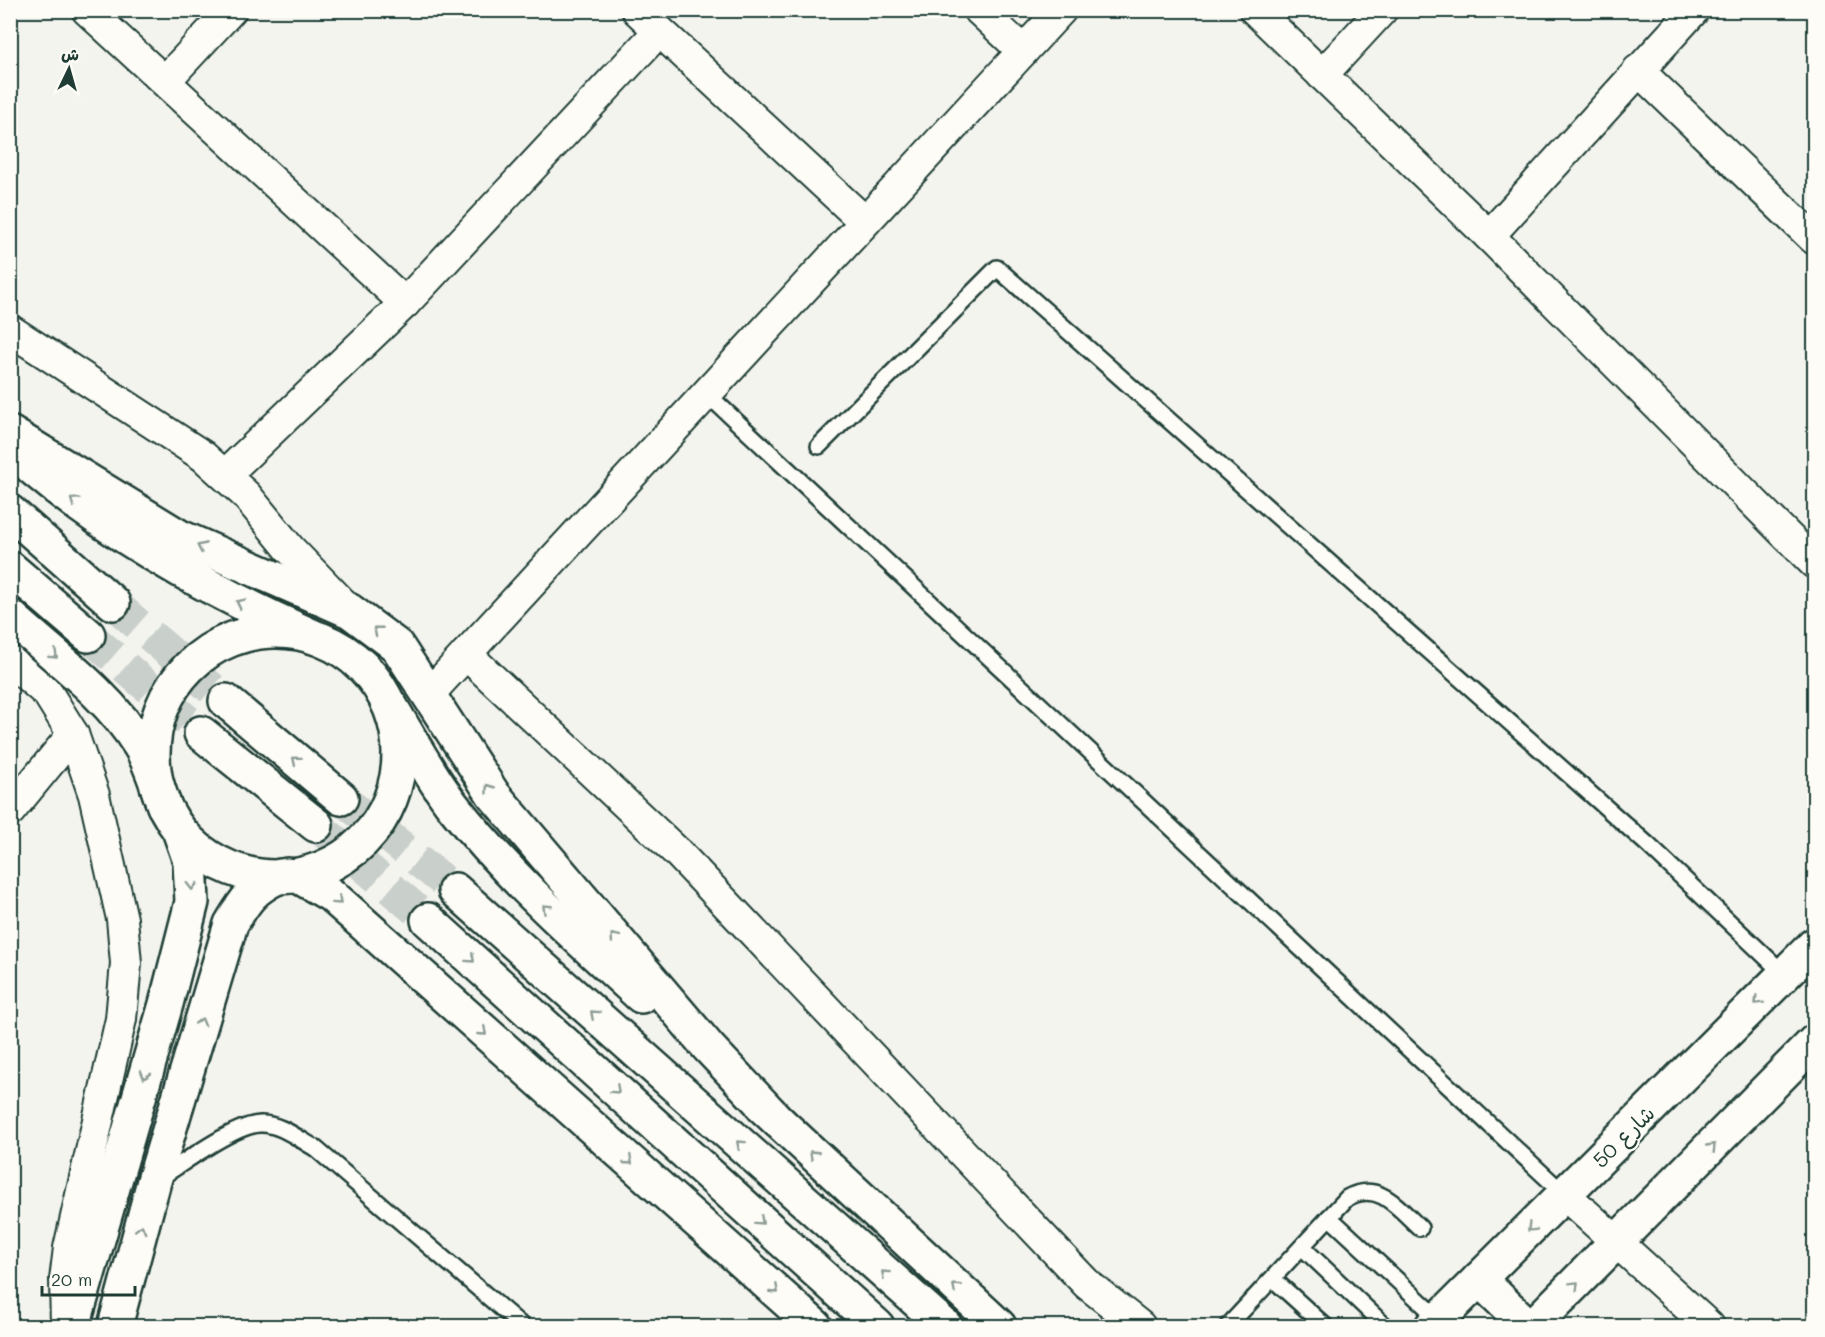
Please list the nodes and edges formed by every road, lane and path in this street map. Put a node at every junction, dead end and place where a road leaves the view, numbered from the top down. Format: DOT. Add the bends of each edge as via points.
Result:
graph roads {
  1 [pos="87,10"];
  2 [pos="231,10"];
  3 [pos="637,10"];
  4 [pos="979,10"];
  5 [pos="1061,10"];
  6 [pos="1255,10"];
  7 [pos="1382,10"];
  8 [pos="1694,10"];
  9 [pos="659,31"];
  10 [pos="1023,51"];
  11 [pos="1638,70"];
  12 [pos="1322,75"];
  13 [pos="165,81"];
  14 [pos="864,221"];
  15 [pos="1489,236"];
  16 [pos="1815,239"];
  17 [pos="405,303"];
  18 [pos="10,330"];
  19 [pos="706,393"];
  20 [pos="10,433"];
  21 [pos="819,446"];
  22 [pos="10,450"];
  23 [pos="225,475"];
  24 [pos="10,512"];
  25 [pos="1815,563"];
  26 [pos="10,568"];
  27 [pos="113,603"];
  28 [pos="350,611"];
  29 [pos="10,616"];
  30 [pos="88,635"];
  31 [pos="312,636"];
  32 [pos="466,654"];
  33 [pos="10,661"];
  34 [pos="429,694"];
  35 [pos="226,701"];
  36 [pos="390,705"];
  37 [pos="201,732"];
  38 [pos="73,734"];
  39 [pos="341,798"];
  40 [pos="10,811"];
  41 [pos="172,818"];
  42 [pos="316,825"];
  43 [pos="284,876"];
  44 [pos="455,890"];
  45 [pos="428,920"];
  46 [pos="1815,945"];
  47 [pos="1785,975"];
  48 [pos="1813,1048"];
  49 [pos="779,1122"];
  50 [pos="154,1181"];
  51 [pos="1564,1194"];
  52 [pos="1329,1217"];
  53 [pos="1420,1228"];
  54 [pos="1617,1244"];
  55 [pos="1302,1247"];
  56 [pos="1274,1279"];
  57 [pos="1479,1280"];
  58 [pos="1435,1323"];
  59 [pos="66,1326"];
  60 [pos="73,1326"];
  61 [pos="115,1326"];
  62 [pos="522,1326"];
  63 [pos="815,1326"];
  64 [pos="877,1326"];
  65 [pos="945,1326"];
  66 [pos="999,1326"];
  67 [pos="1140,1326"];
  68 [pos="1228,1326"];
  69 [pos="1325,1326"];
  70 [pos="1385,1326"];
  71 [pos="1528,1326"];
  72 [pos="1533,1326"];
  73 [pos="1708,1326"];
  1 -- 13 [label="street"];
  2 -- 13 [label="street"];
  3 -- 9 [label="street"];
  4 -- 10 [label="street"];
  5 -- 10 [label="street"];
  6 -- 12 [label="street"];
  7 -- 12 [label="street"];
  8 -- 11 [label="street"];
  9 -- 14 [label="street"];
  9 -- 17 [label="street"];
  10 -- 14 [label="street"];
  11 -- 15 [label="street"];
  11 -- 16 [label="street"];
  12 -- 15 [label="street"];
  13 -- 17 [label="street"];
  14 -- 19 [label="street"];
  15 -- 25 [label="street"];
  17 -- 23 [label="street"];
  18 -- 23 [label="street" via="203,456"];
  19 -- 32 [label="street"];
  19 -- 51 [label="lane"];
  28 -- 20 [label="main road, one-way" via="180,537"];
  21 -- 47 [label="lane" via="997,268 1638,836"];
  31 -- 22 [label="main road, one-way" via="205,586 156,556 57,489"];
  23 -- 28 [label="street"];
  24 -- 27 [label="main road"];
  26 -- 30 [label="main road"];
  34 -- 28 [label="main road, one-way" via="397,646"];
  29 -- 41 [label="main road, one-way" via="118,718 139,746"];
  31 -- 36 [label="main road" via="345,651 371,675"];
  31 -- 41 [label="main road" via="281,630 249,633 219,644 193,662 172,687 159,716 153,747 155,778"];
  32 -- 34 [label="street"];
  32 -- 67 [label="street" via="678,853 1087,1284"];
  33 -- 38 [label="street" via="48,694"];
  49 -- 34 [label="main road, one-way" via="709,1048 536,847 493,794"];
  39 -- 35 [label="main road, one-way"];
  36 -- 43 [label="main road" via="398,729 400,755 389,804 376,826 360,845 339,860 316,870"];
  49 -- 36 [label="main road, one-way" via="573,934 497,858 452,804"];
  37 -- 42 [label="main road"];
  38 -- 40 [label="street"];
  38 -- 59 [label="street" via="94,795 107,851 122,919 126,963 121,1019 69,1248"];
  41 -- 43 [label="main road" via="200,850 229,867 262,876"];
  41 -- 60 [label="main road, one-way" via="190,861 193,885 189,912"];
  50 -- 43 [label="main road, one-way" via="231,924 260,885"];
  43 -- 63 [label="main road, one-way" via="307,880 331,895"];
  65 -- 44 [label="main road, one-way"];
  45 -- 64 [label="main road, one-way"];
  46 -- 47 [label="main road, شارع 50"];
  47 -- 51 [label="main road, شارع 50, one-way"];
  54 -- 48 [label="main road, one-way"];
  66 -- 49 [label="main road, one-way"];
  61 -- 50 [label="main road, one-way"];
  50 -- 62 [label="lane" via="240,1127 262,1124 290,1133 315,1148"];
  51 -- 54 [label="street"];
  51 -- 57 [label="main road, شارع 50, one-way"];
  52 -- 53 [label="lane" via="1356,1193 1376,1192"];
  52 -- 55 [label="lane"];
  52 -- 58 [label="lane"];
  72 -- 54 [label="main road, one-way"];
  54 -- 73 [label="street"];
  55 -- 56 [label="lane"];
  55 -- 70 [label="lane"];
  56 -- 68 [label="lane"];
  56 -- 69 [label="lane"];
  57 -- 58 [label="main road, شارع 50"];
  57 -- 71 [label="main road"];
}
